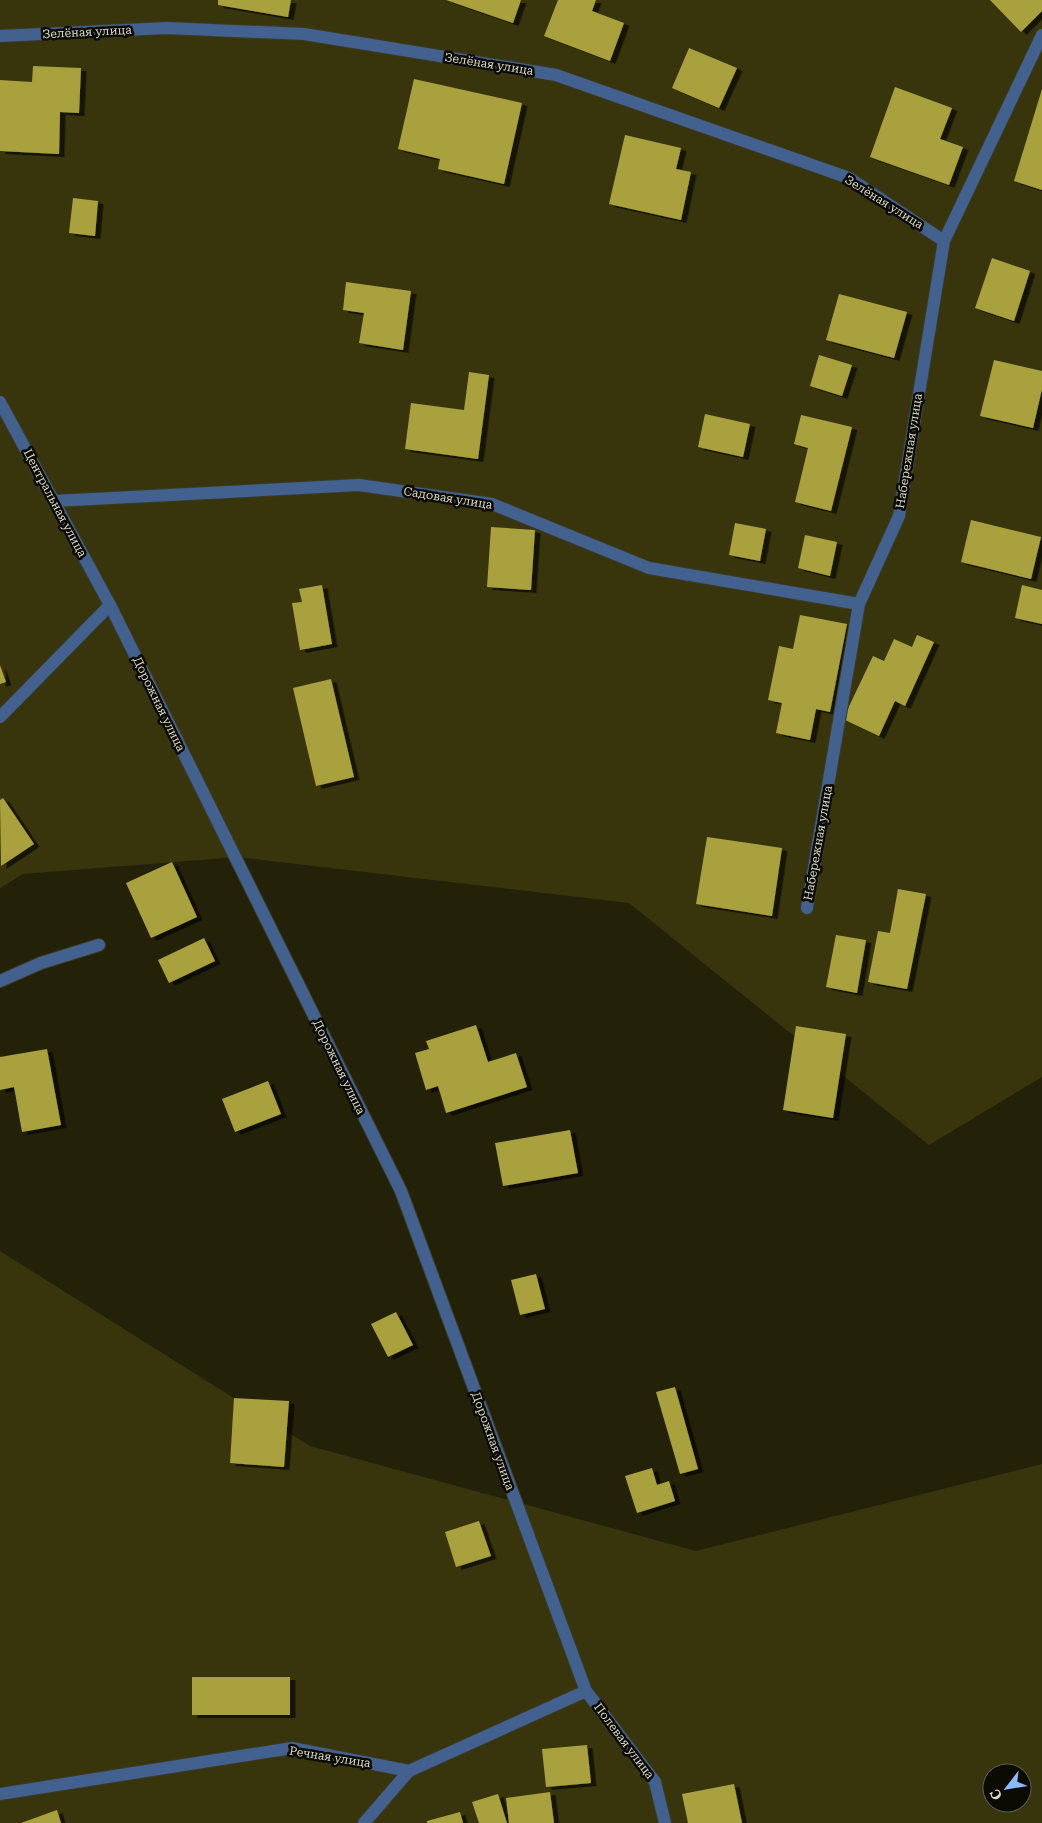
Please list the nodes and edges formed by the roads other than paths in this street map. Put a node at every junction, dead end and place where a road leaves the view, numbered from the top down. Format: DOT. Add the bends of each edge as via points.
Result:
graph roads {
  1 [pos="1042,35"];
  2 [pos="0,36"];
  3 [pos="944,241"];
  4 [pos="0,402"];
  5 [pos="54,501"];
  6 [pos="859,604"];
  7 [pos="110,605"];
  8 [pos="0,717"];
  9 [pos="807,908"];
  10 [pos="98,945"];
  11 [pos="0,980"];
  12 [pos="586,1691"];
  13 [pos="409,1771"];
  14 [pos="0,1794"];
  15 [pos="364,1823"];
  16 [pos="665,1823"];
  1 -- 3 [label="street, Набережная улица"];
  2 -- 3 [label="street, Зелёная улица" via="167,28 304,34 556,75 849,178"];
  3 -- 6 [label="street, Набережная улица" via="899,516"];
  4 -- 5 [label="street, Центральная улица"];
  5 -- 6 [label="street, Садовая улица" via="359,485 492,504 649,568"];
  5 -- 7 [label="street, Центральная улица"];
  6 -- 9 [label="street, Набережная улица"];
  7 -- 8 [label="street"];
  7 -- 12 [label="street, Дорожная улица" via="401,1191"];
  10 -- 11 [label="street"];
  12 -- 13 [label="street"];
  12 -- 16 [label="street, Полевая улица" via="655,1782"];
  13 -- 14 [label="street, Речная улица" via="292,1748"];
  13 -- 15 [label="street"];
}
